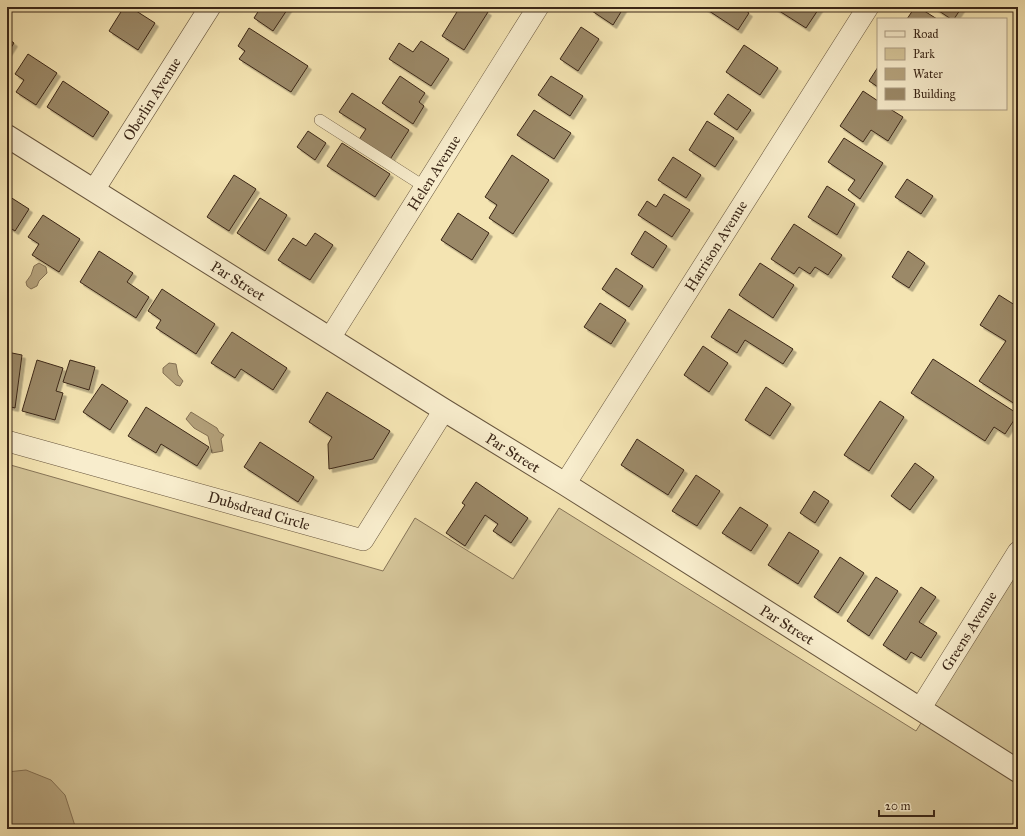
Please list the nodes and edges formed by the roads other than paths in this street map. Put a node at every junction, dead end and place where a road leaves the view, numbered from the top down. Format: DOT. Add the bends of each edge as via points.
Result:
graph roads {
  1 [pos="210,7"];
  2 [pos="538,7"];
  3 [pos="868,7"];
  4 [pos="320,120"];
  5 [pos="7,136"];
  6 [pos="425,187"];
  7 [pos="94,190"];
  8 [pos="330,338"];
  9 [pos="444,410"];
  10 [pos="7,441"];
  11 [pos="565,484"];
  12 [pos="1018,552"];
  13 [pos="920,709"];
  14 [pos="1018,771"];
  1 -- 7 [label="street, Oberlin Avenue"];
  2 -- 6 [label="street, Helen Avenue"];
  3 -- 11 [label="street, Harrison Avenue"];
  4 -- 6 [label="lane"];
  5 -- 7 [label="street, Par Street"];
  6 -- 8 [label="street, Helen Avenue"];
  7 -- 8 [label="street, Par Street"];
  8 -- 9 [label="street, Par Street"];
  9 -- 10 [label="street, Dubsdread Circle" via="363,540"];
  9 -- 11 [label="street, Par Street"];
  11 -- 13 [label="street, Par Street"];
  12 -- 13 [label="street, Greens Avenue"];
  13 -- 14 [label="street, Par Street"];
}
